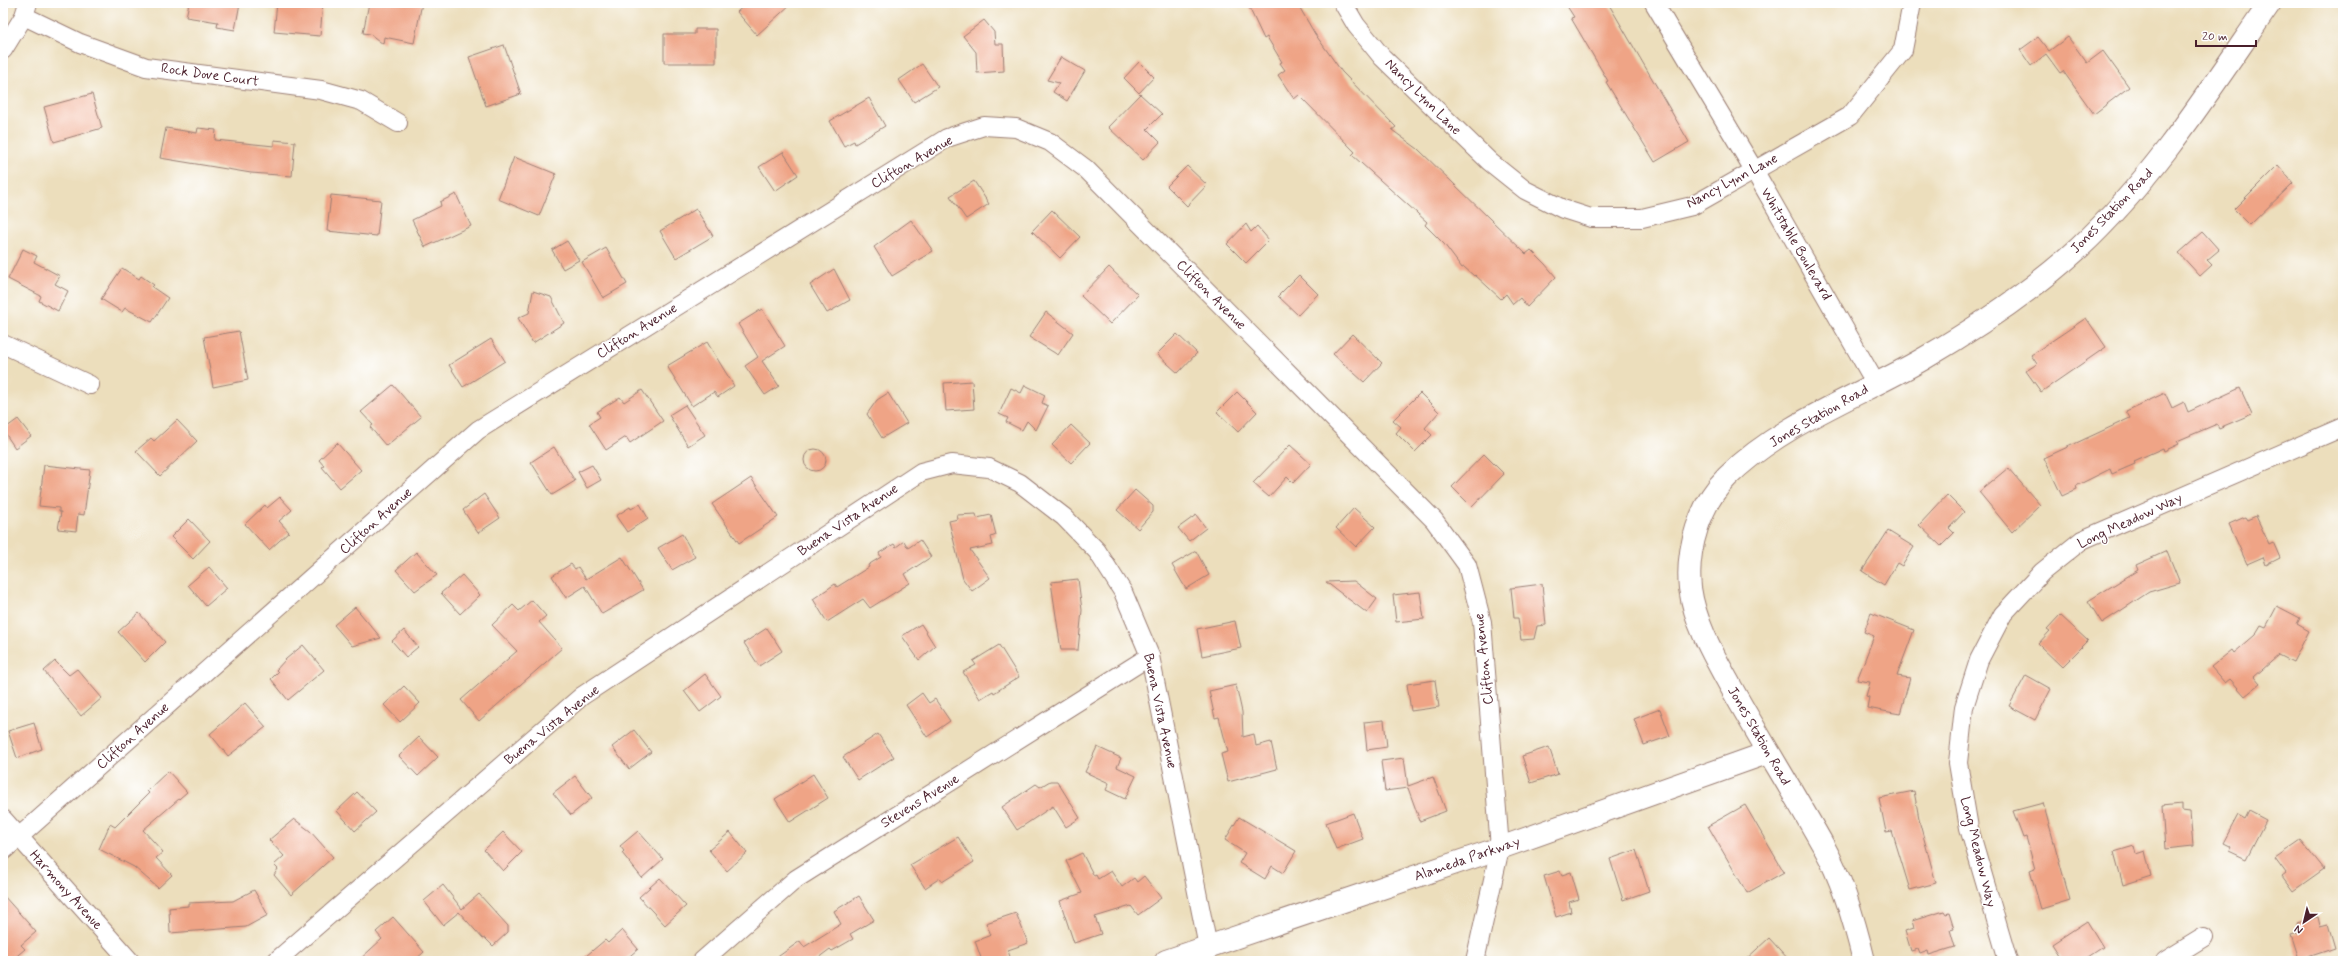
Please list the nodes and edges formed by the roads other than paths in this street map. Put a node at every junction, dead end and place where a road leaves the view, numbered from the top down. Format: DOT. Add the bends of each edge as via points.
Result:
graph roads {
  1 [pos="1343,3"];
  2 [pos="1654,3"];
  3 [pos="1912,3"];
  4 [pos="2270,3"];
  5 [pos="26,10"];
  6 [pos="3,50"];
  7 [pos="398,122"];
  8 [pos="1754,170"];
  9 [pos="3,344"];
  10 [pos="1876,384"];
  11 [pos="90,385"];
  12 [pos="2343,427"];
  13 [pos="1150,656"];
  14 [pos="1767,753"];
  15 [pos="3,819"];
  16 [pos="19,838"];
  17 [pos="1500,848"];
  18 [pos="3,851"];
  19 [pos="2204,937"];
  20 [pos="1207,954"];
  21 [pos="130,961"];
  22 [pos="276,961"];
  23 [pos="702,961"];
  24 [pos="1166,961"];
  25 [pos="1475,961"];
  26 [pos="1864,961"];
  27 [pos="2008,961"];
  28 [pos="2165,961"];
  1 -- 8 [label="street, Nancy Lynn Lane" via="1356,25 1382,57 1490,162 1525,190 1563,209 1591,218 1642,218 1692,206"];
  2 -- 8 [label="street, Whitstable Boulevard"];
  3 -- 8 [label="street, Nancy Lynn Lane" via="1903,50 1850,116"];
  4 -- 10 [label="street, Jones Station Road" via="2161,160 2077,250 2003,309"];
  5 -- 6 [label="street"];
  5 -- 7 [label="street, Rock Dove Court" via="80,43 146,67 321,90 361,101"];
  8 -- 10 [label="street, Whitstable Boulevard"];
  9 -- 11 [label="street"];
  10 -- 14 [label="street, Jones Station Road" via="1791,430 1727,477 1708,503 1696,532 1689,561 1690,589 1696,613 1707,642"];
  12 -- 27 [label="street, Long Meadow Way" via="2082,540 2042,572 2003,614 1978,660 1964,707 1958,763 1969,828"];
  13 -- 20 [label="street, Buena Vista Avenue"];
  13 -- 22 [label="street, Buena Vista Avenue" via="1123,592 1097,551 1064,517 1020,483 989,468 952,464 921,472 582,696"];
  13 -- 23 [label="street, Stevens Avenue" via="796,879"];
  14 -- 17 [label="street, Alameda Parkway"];
  14 -- 26 [label="street, Jones Station Road" via="1826,850 1847,903"];
  15 -- 16 [label="street, Harmony Avenue"];
  16 -- 17 [label="street, Clifton Avenue" via="478,430 947,138 984,126 1016,128 1050,142 1086,169 1434,520 1467,565 1482,622"];
  16 -- 18 [label="street, Clifton Avenue"];
  16 -- 21 [label="street, Harmony Avenue"];
  17 -- 20 [label="street, Alameda Parkway"];
  17 -- 25 [label="street, Clifton Avenue"];
  19 -- 28 [label="street"];
  20 -- 24 [label="street, Alameda Parkway"];
}
